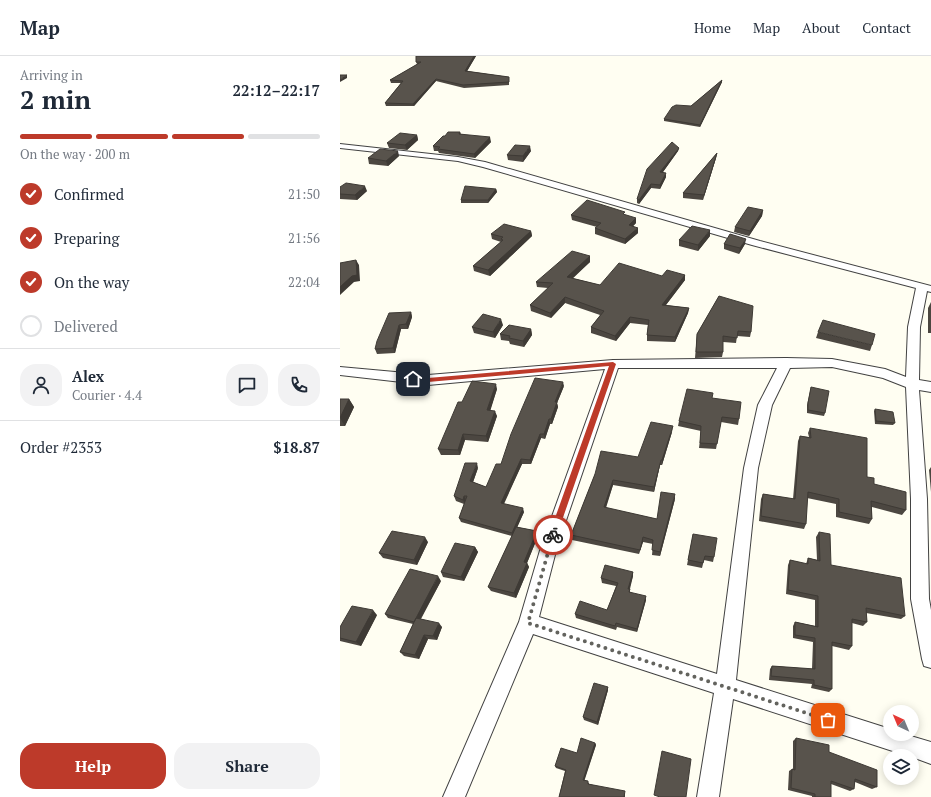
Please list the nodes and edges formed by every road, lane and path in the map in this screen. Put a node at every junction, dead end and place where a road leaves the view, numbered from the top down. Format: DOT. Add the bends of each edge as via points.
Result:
graph roads {
  1 [pos="340,146"];
  2 [pos="927,288"];
  3 [pos="786,362"];
  4 [pos="613,364"];
  5 [pos="340,371"];
  6 [pos="912,384"];
  7 [pos="931,388"];
  8 [pos="528,623"];
  9 [pos="931,659"];
  10 [pos="725,687"];
  11 [pos="931,753"];
  12 [pos="454,797"];
  13 [pos="708,797"];
  1 -- 2 [label="street" via="458,159 485,165 756,243"];
  2 -- 6 [label="street" via="914,327"];
  3 -- 4 [label="street"];
  3 -- 6 [label="street" via="832,363 885,374"];
  3 -- 10 [label="street" via="765,405 751,468"];
  4 -- 5 [label="street" via="428,380"];
  4 -- 8 [label="street" via="549,547"];
  6 -- 7 [label="street"];
  6 -- 9 [label="street" via="919,499 920,599"];
  8 -- 10 [label="street"];
  8 -- 12 [label="street"];
  10 -- 11 [label="street"];
  10 -- 13 [label="street"];
}
